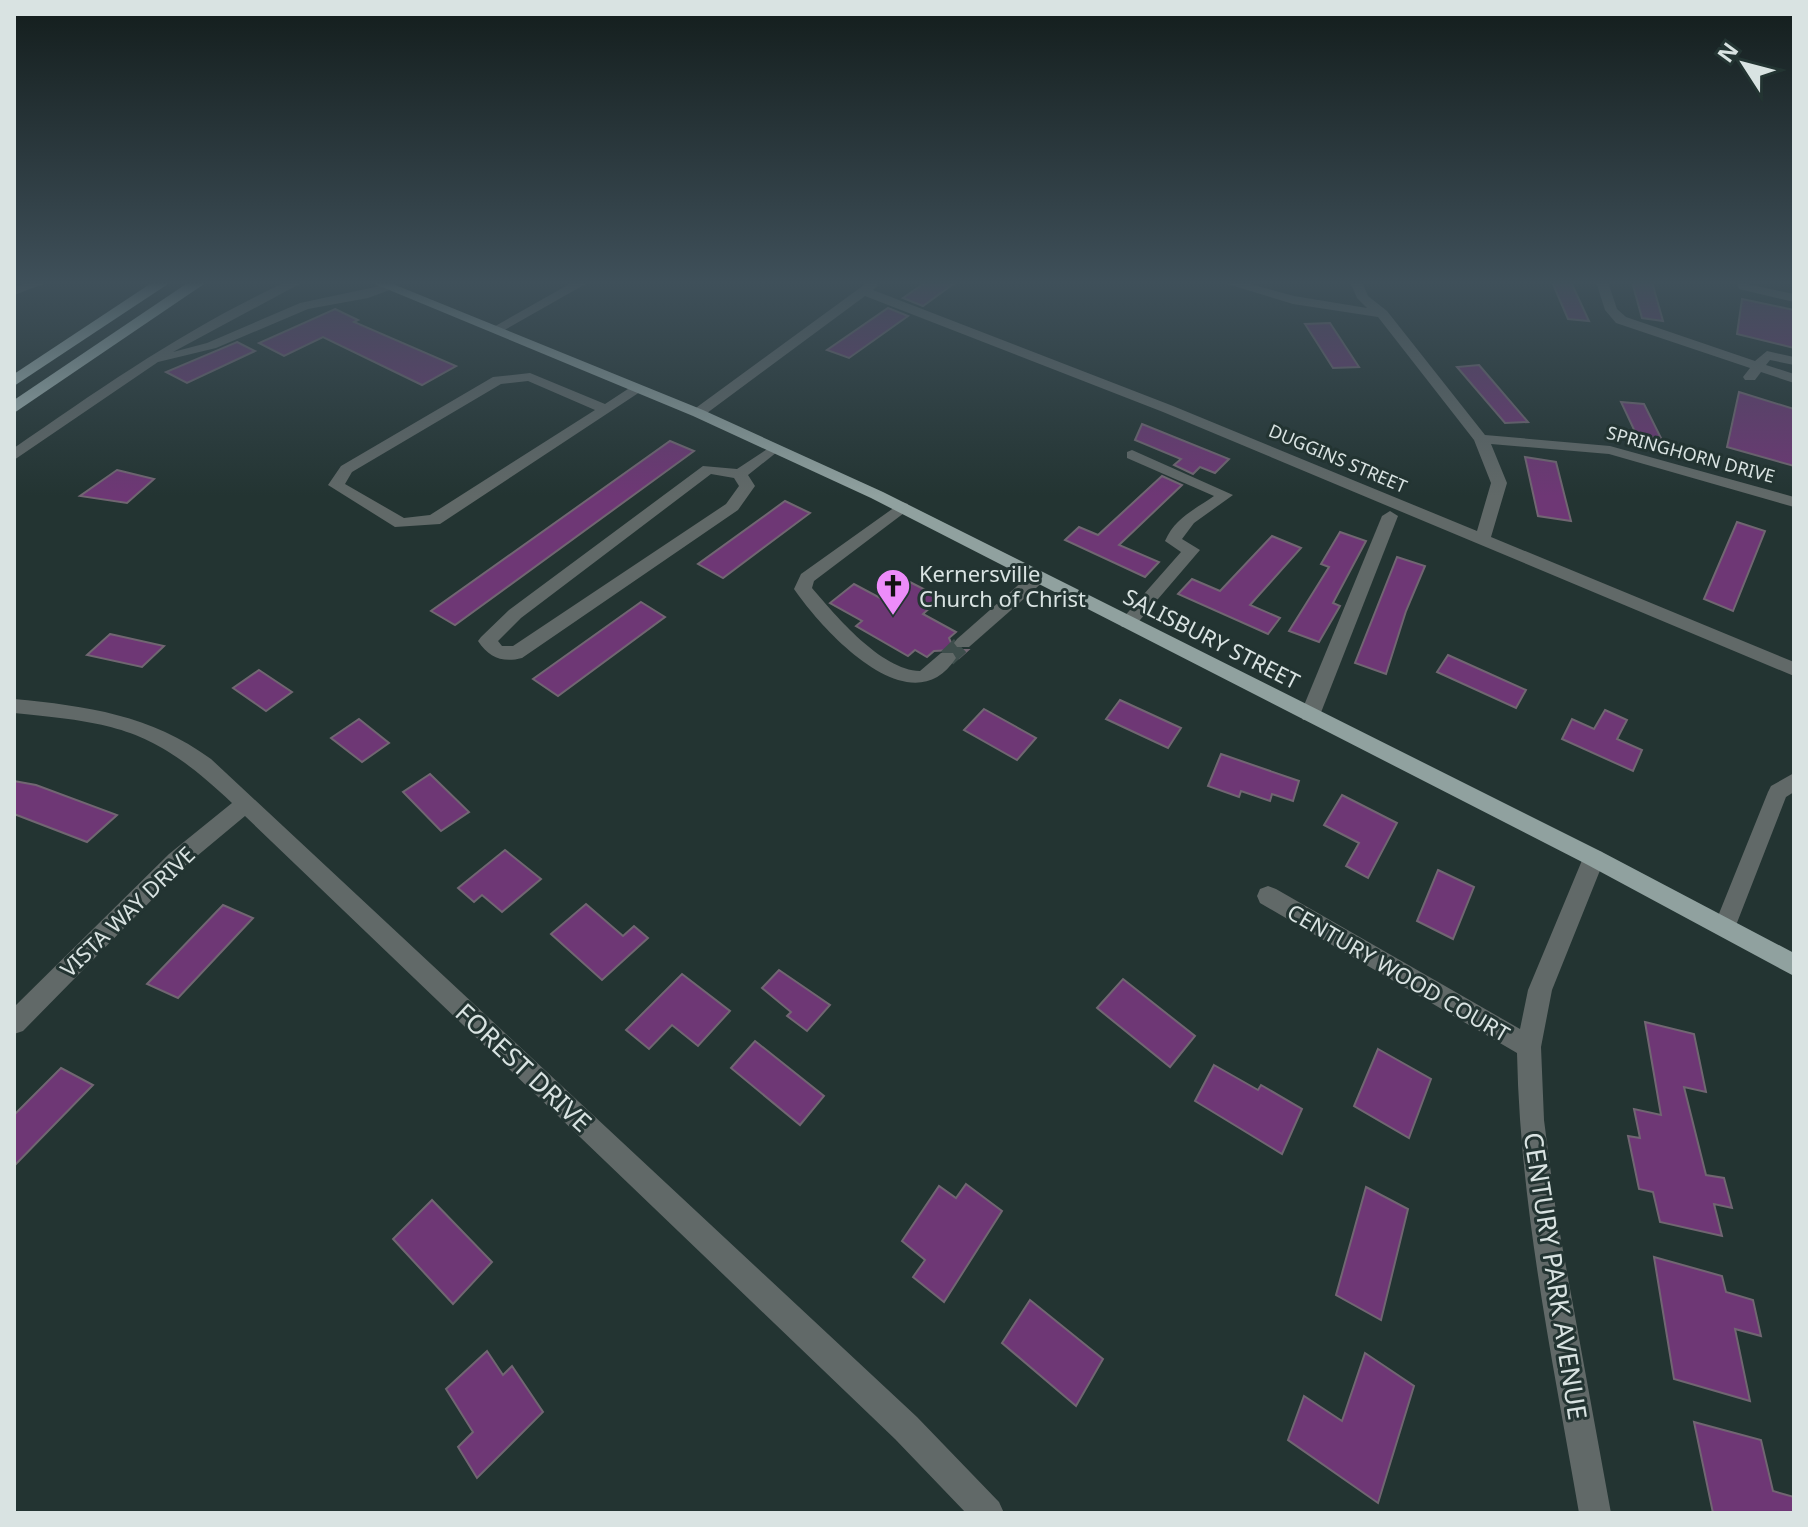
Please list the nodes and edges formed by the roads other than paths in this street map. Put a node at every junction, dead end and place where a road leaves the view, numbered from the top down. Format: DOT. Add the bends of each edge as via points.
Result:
graph roads {
  1 [pos="56,353"];
  2 [pos="95,353"];
  3 [pos="161,353"];
  4 [pos="192,353"];
  5 [pos="555,353"];
  6 [pos="780,353"];
  7 [pos="1032,353"];
  8 [pos="1413,353"];
  9 [pos="1718,353"];
  10 [pos="1742,353"];
  11 [pos="1683,356"];
  12 [pos="153,358"];
  13 [pos="1794,361"];
  14 [pos="1758,367"];
  15 [pos="1794,379"];
  16 [pos="14,381"];
  17 [pos="639,388"];
  18 [pos="1794,393"];
  19 [pos="14,408"];
  20 [pos="606,409"];
  21 [pos="698,413"];
  22 [pos="1481,439"];
  23 [pos="775,448"];
  24 [pos="14,455"];
  25 [pos="1132,455"];
  26 [pos="740,474"];
  27 [pos="1794,502"];
  28 [pos="902,507"];
  29 [pos="1390,516"];
  30 [pos="1482,540"];
  31 [pos="1038,577"];
  32 [pos="1128,623"];
  33 [pos="963,643"];
  34 [pos="947,658"];
  35 [pos="1794,669"];
  36 [pos="14,706"];
  37 [pos="1310,715"];
  38 [pos="1794,781"];
  39 [pos="245,804"];
  40 [pos="1594,858"];
  41 [pos="1268,896"];
  42 [pos="1725,926"];
  43 [pos="1794,965"];
  44 [pos="14,1023"];
  45 [pos="1529,1047"];
  46 [pos="988,1513"];
  47 [pos="1595,1513"];
  1 -- 16 [label="highway"];
  2 -- 19 [label="highway"];
  3 -- 12 [label="street"];
  4 -- 12 [label="street"];
  5 -- 17 [label="main road, SALISBURY STREET"];
  6 -- 21 [label="street"];
  7 -- 30 [label="street, DUGGINS STREET"];
  8 -- 22 [label="street"];
  9 -- 14 [label="street"];
  10 -- 14 [label="street"];
  11 -- 14 [label="street"];
  12 -- 24 [label="street"];
  13 -- 14 [label="street"];
  14 -- 15 [label="street"];
  14 -- 18 [label="street"];
  17 -- 20 [label="street"];
  17 -- 21 [label="main road, SALISBURY STREET"];
  20 -- 20 [label="street" via="434,520 401,523 336,485 346,469 498,380 530,377"];
  21 -- 23 [label="main road, SALISBURY STREET"];
  22 -- 27 [label="street, SPRINGHORN DRIVE" via="1610,450"];
  22 -- 30 [label="street" via="1499,483"];
  23 -- 26 [label="street"];
  23 -- 28 [label="main road, SALISBURY STREET"];
  25 -- 32 [label="street" via="1225,495 1176,532 1173,541 1192,550"];
  26 -- 26 [label="street" via="747,486 732,507 591,606 516,653 497,652 487,641 515,614 708,469"];
  28 -- 31 [label="main road, SALISBURY STREET"];
  28 -- 34 [label="street" via="807,578 803,589 854,644 900,673 915,679 929,675"];
  29 -- 37 [label="street"];
  30 -- 35 [label="street, DUGGINS STREET"];
  31 -- 32 [label="main road, SALISBURY STREET"];
  31 -- 33 [label="street"];
  32 -- 37 [label="main road, SALISBURY STREET"];
  36 -- 39 [label="street, FOREST DRIVE" via="155,730 204,764"];
  37 -- 40 [label="main road, SALISBURY STREET"];
  38 -- 42 [label="street" via="1778,792"];
  39 -- 44 [label="street, VISTA WAY DRIVE" via="177,860"];
  39 -- 46 [label="street, FOREST DRIVE" via="906,1428"];
  40 -- 42 [label="main road, SALISBURY STREET"];
  40 -- 45 [label="street, CENTURY PARK AVENUE" via="1540,990"];
  41 -- 45 [label="street, CENTURY WOOD COURT"];
  42 -- 43 [label="main road, SALISBURY STREET"];
  45 -- 47 [label="street, CENTURY PARK AVENUE" via="1542,1212"];
}
